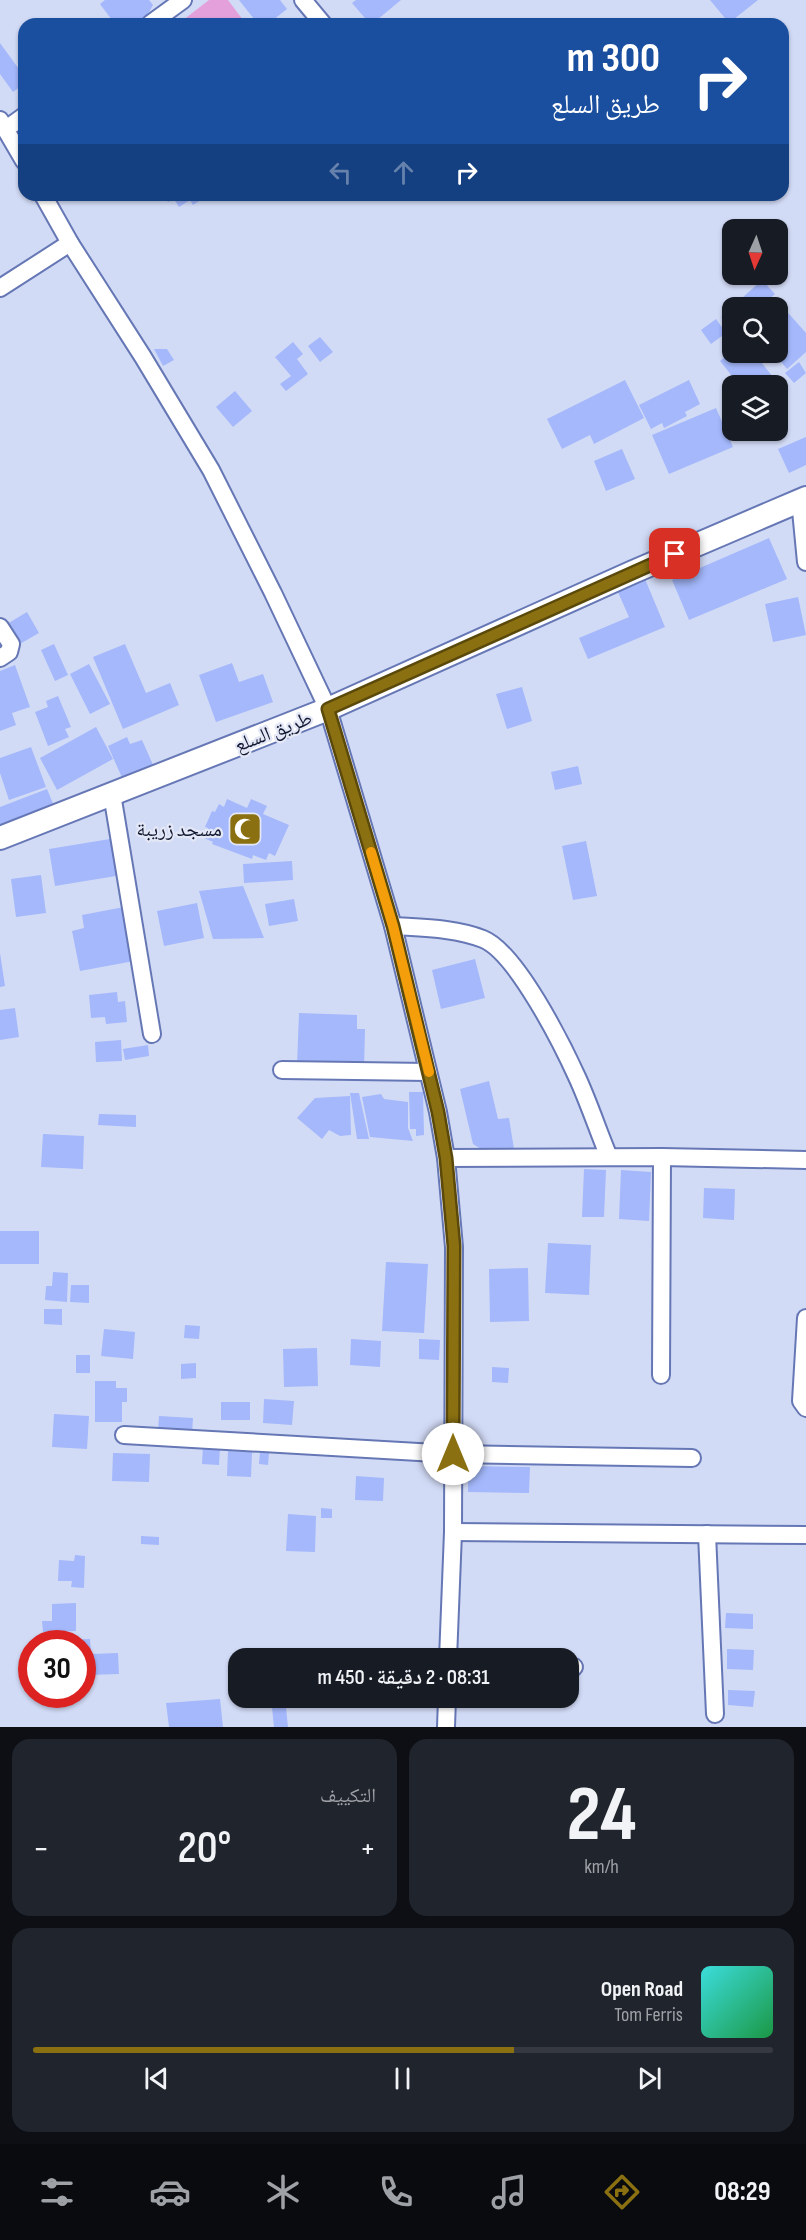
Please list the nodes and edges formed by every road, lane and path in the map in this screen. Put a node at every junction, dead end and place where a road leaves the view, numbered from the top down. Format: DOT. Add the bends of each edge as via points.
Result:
graph roads {
  1 [pos="183,0"];
  2 [pos="303,0"];
  3 [pos="158,18"];
  4 [pos="318,18"];
  5 [pos="18,118"];
  6 [pos="3,124"];
  7 [pos="18,150"];
  8 [pos="46,201"];
  9 [pos="70,243"];
  10 [pos="0,288"];
  11 [pos="803,499"];
  12 [pos="806,561"];
  13 [pos="0,627"];
  14 [pos="0,657"];
  15 [pos="328,709"];
  16 [pos="112,794"];
  17 [pos="0,838"];
  18 [pos="393,926"];
  19 [pos="152,1034"];
  20 [pos="282,1070"];
  21 [pos="428,1072"];
  22 [pos="609,1157"];
  23 [pos="662,1157"];
  24 [pos="446,1158"];
  25 [pos="806,1160"];
  26 [pos="806,1318"];
  27 [pos="661,1376"];
  28 [pos="806,1408"];
  29 [pos="124,1435"];
  30 [pos="453,1454"];
  31 [pos="692,1458"];
  32 [pos="453,1532"];
  33 [pos="707,1534"];
  34 [pos="806,1535"];
  35 [pos="448,1648"];
  36 [pos="447,1708"];
  37 [pos="715,1714"];
  38 [pos="446,1727"];
  1 -- 3 [label="street"];
  2 -- 4 [label="street"];
  5 -- 6 [label="street"];
  6 -- 7 [label="street"];
  8 -- 9 [label="street"];
  9 -- 10 [label="street"];
  9 -- 15 [label="street" via="211,470"];
  11 -- 12 [label="street"];
  11 -- 15 [label="street, طريق السلع"];
  13 -- 14 [label="street" via="11,644 9,652"];
  15 -- 16 [label="street, طريق السلع"];
  15 -- 18 [label="street"];
  16 -- 17 [label="street, طريق السلع"];
  16 -- 19 [label="street"];
  18 -- 21 [label="street"];
  18 -- 22 [label="street" via="443,929 484,939 502,951 521,975 577,1077"];
  20 -- 21 [label="street"];
  21 -- 24 [label="street"];
  22 -- 23 [label="street"];
  22 -- 24 [label="street"];
  23 -- 25 [label="street"];
  23 -- 27 [label="street"];
  24 -- 30 [label="street" via="454,1246"];
  26 -- 28 [label="street" via="801,1401"];
  29 -- 30 [label="street"];
  30 -- 31 [label="street"];
  30 -- 32 [label="street"];
  32 -- 33 [label="street"];
  32 -- 35 [label="street"];
  33 -- 34 [label="street"];
  33 -- 37 [label="street"];
  36 -- 38 [label="street"];
}
